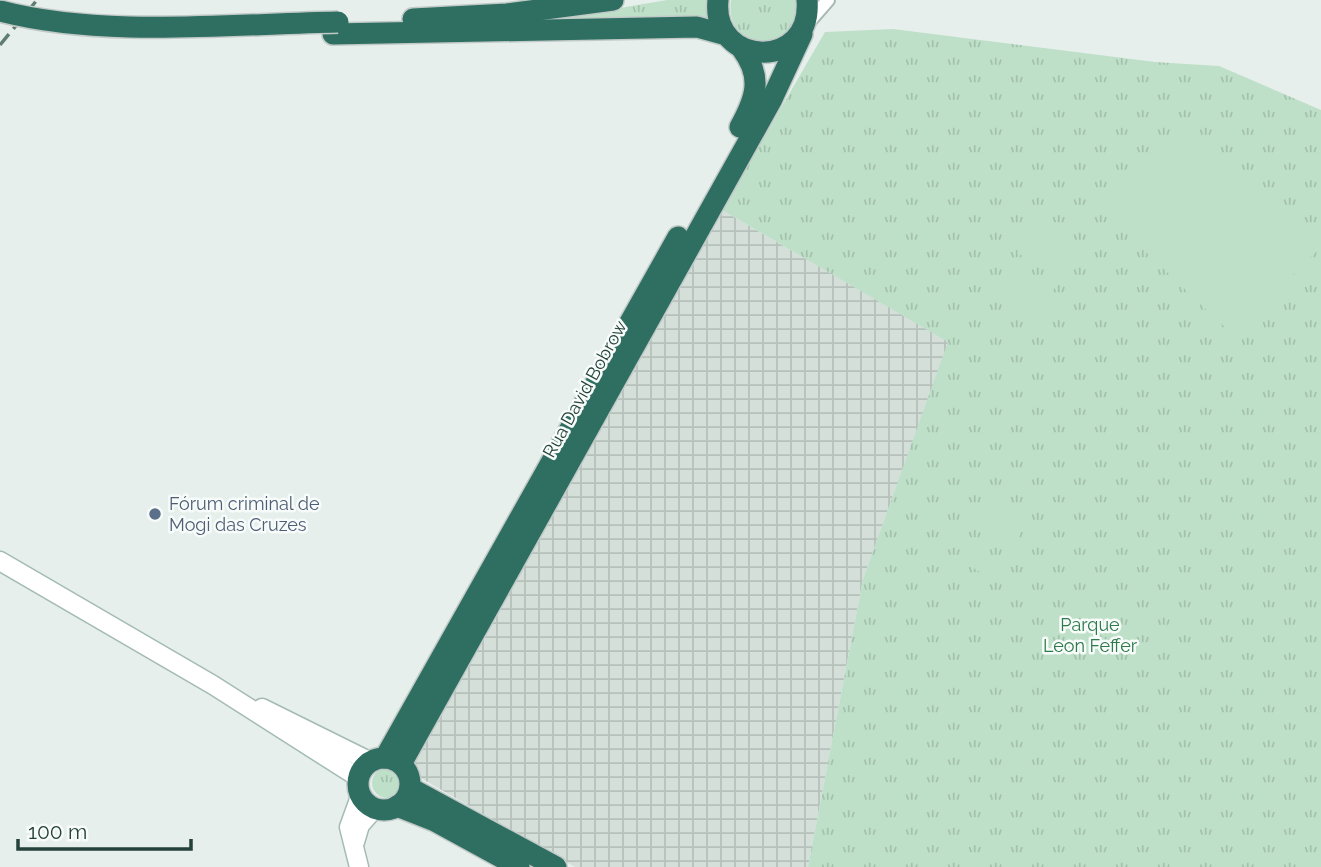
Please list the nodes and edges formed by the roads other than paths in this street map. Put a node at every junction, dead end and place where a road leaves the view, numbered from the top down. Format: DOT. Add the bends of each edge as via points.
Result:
graph roads {
  1 [pos="613,0"];
  2 [pos="718,0"];
  3 [pos="807,0"];
  4 [pos="828,0"];
  5 [pos="509,7"];
  6 [pos="0,11"];
  7 [pos="0,20"];
  8 [pos="335,28"];
  9 [pos="804,29"];
  10 [pos="734,42"];
  11 [pos="0,561"];
  12 [pos="375,777"];
  13 [pos="410,788"];
  14 [pos="397,806"];
  15 [pos="359,867"];
  16 [pos="519,867"];
  17 [pos="556,867"];
  1 -- 5 [label="highway"];
  2 -- 10 [label="highway, Rua David Bobrow" via="719,19"];
  3 -- 9 [label="highway, Rua David Bobrow"];
  4 -- 9 [label="street"];
  5 -- 8 [label="highway"];
  6 -- 8 [label="highway, bridge" via="39,20 107,25"];
  7 -- 8 [label="highway" via="63,33 105,35"];
  8 -- 10 [label="highway" via="697,27"];
  9 -- 10 [label="highway" via="789,44 771,52"];
  9 -- 12 [label="highway, Rua David Bobrow" via="771,102"];
  10 -- 12 [label="highway, Rua David Bobrow" via="756,80 750,109"];
  11 -- 12 [label="main road" via="245,704 275,713"];
  12 -- 13 [label="highway" via="409,775"];
  12 -- 14 [label="highway" via="386,809"];
  12 -- 15 [label="main road" via="349,827"];
  13 -- 14 [label="highway"];
  13 -- 17 [label="highway"];
  14 -- 16 [label="highway" via="435,821"];
}
